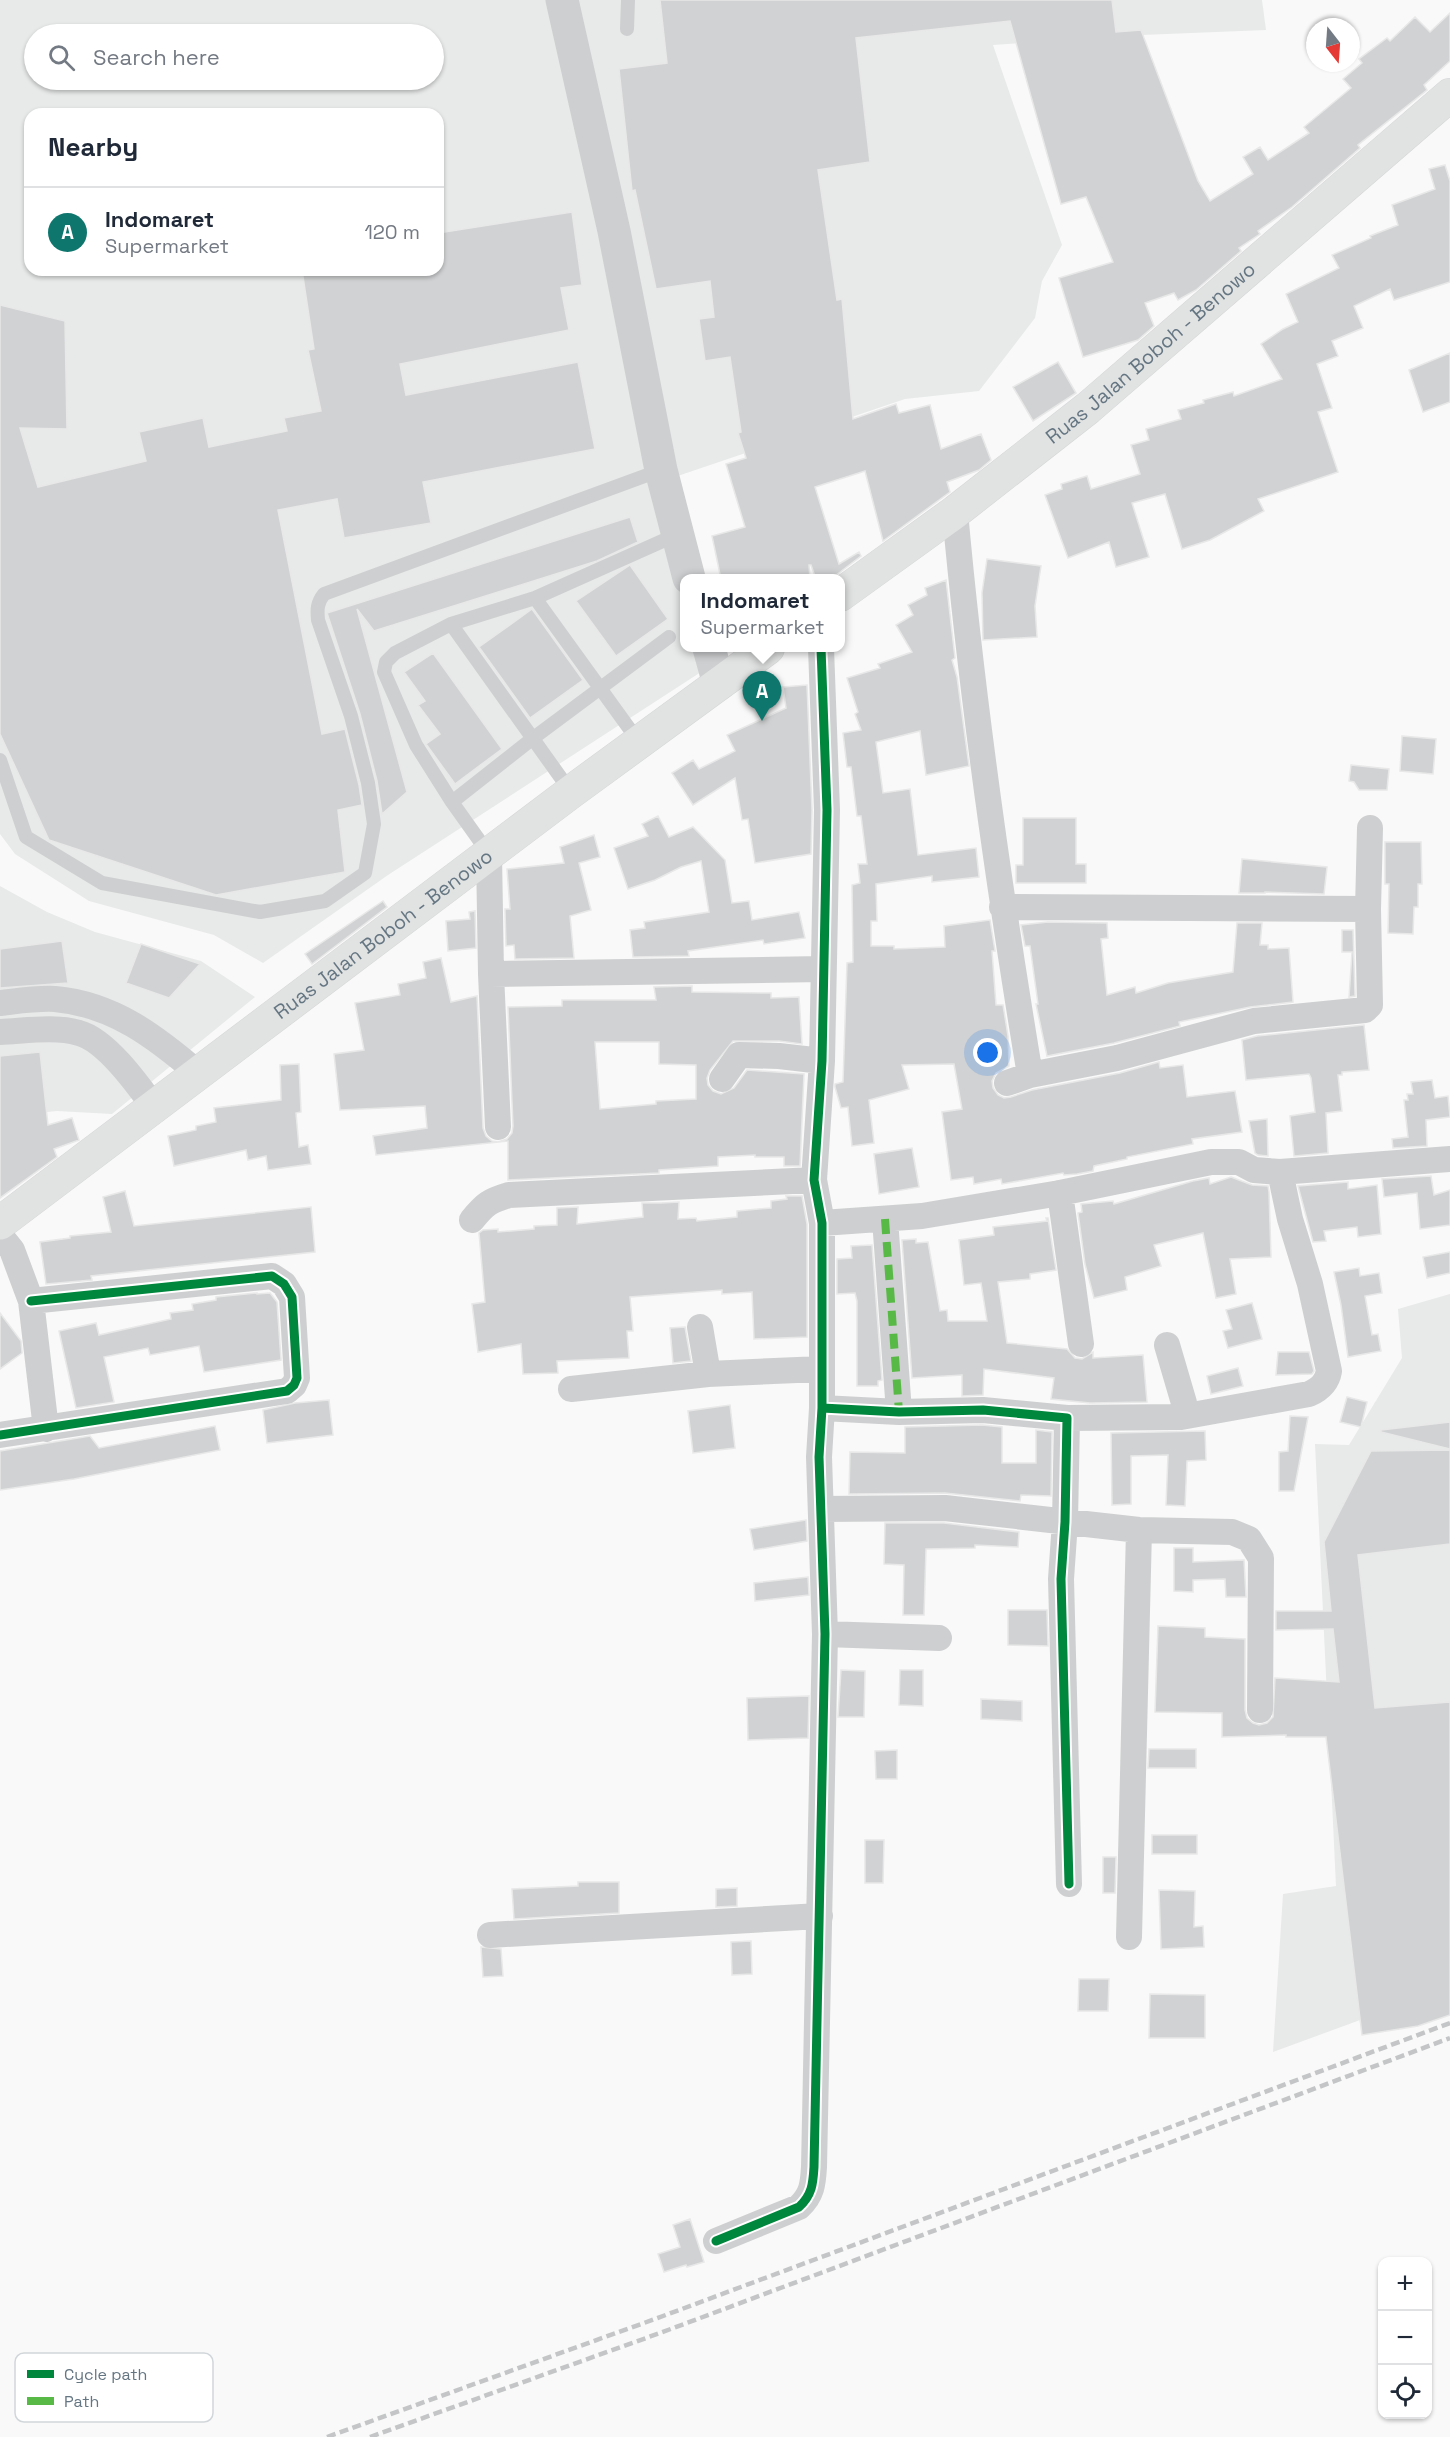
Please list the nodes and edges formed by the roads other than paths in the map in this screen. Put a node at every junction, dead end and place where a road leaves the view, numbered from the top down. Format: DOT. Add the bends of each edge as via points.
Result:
graph roads {
  1 [pos="562,0"];
  2 [pos="628,0"];
  3 [pos="627,30"];
  4 [pos="1450,95"];
  5 [pos="661,470"];
  6 [pos="955,512"];
  7 [pos="676,535"];
  8 [pos="687,574"];
  9 [pos="845,591"];
  10 [pos="535,598"];
  11 [pos="452,624"];
  12 [pos="669,638"];
  13 [pos="710,652"];
  14 [pos="763,652"];
  15 [pos="821,652"];
  16 [pos="719,684"];
  17 [pos="600,689"];
  18 [pos="532,739"];
  19 [pos="639,742"];
  20 [pos="0,760"];
  21 [pos="571,792"];
  22 [pos="452,802"];
  23 [pos="1370,828"];
  24 [pos="489,854"];
  25 [pos="1002,907"];
  26 [pos="1368,909"];
  27 [pos="823,969"];
  28 [pos="491,974"];
  29 [pos="0,1003"];
  30 [pos="92,1005"];
  31 [pos="0,1032"];
  32 [pos="80,1033"];
  33 [pos="822,1061"];
  34 [pos="199,1074"];
  35 [pos="722,1078"];
  36 [pos="154,1107"];
  37 [pos="498,1127"];
  38 [pos="1450,1159"];
  39 [pos="1280,1172"];
  40 [pos="813,1180"];
  41 [pos="1060,1193"];
  42 [pos="885,1219"];
  43 [pos="472,1220"];
  44 [pos="822,1223"];
  45 [pos="3,1242"];
  46 [pos="31,1301"];
  47 [pos="700,1327"];
  48 [pos="1081,1344"];
  49 [pos="1167,1345"];
  50 [pos="821,1369"];
  51 [pos="708,1374"];
  52 [pos="571,1389"];
  53 [pos="822,1408"];
  54 [pos="899,1412"];
  55 [pos="1181,1417"];
  56 [pos="1067,1418"];
  57 [pos="46,1429"];
  58 [pos="0,1434"];
  59 [pos="822,1509"];
  60 [pos="1065,1522"];
  61 [pos="1139,1530"];
  62 [pos="825,1634"];
  63 [pos="939,1638"];
  64 [pos="1260,1710"];
  65 [pos="1069,1884"];
  66 [pos="820,1916"];
  67 [pos="490,1935"];
  68 [pos="1130,1937"];
  69 [pos="716,2241"];
  1 -- 5 [label="street" via="614,231"];
  2 -- 3 [label="lane"];
  4 -- 6 [label="main road, Ruas Jalan Boboh - Benowo" via="1088,408"];
  5 -- 7 [label="street"];
  5 -- 20 [label="lane" via="324,594 320,599 318,620 351,716 374,824 365,873 325,901 260,912 102,883 26,837"];
  6 -- 9 [label="main road, Ruas Jalan Boboh - Benowo"];
  6 -- 25 [label="street"];
  7 -- 8 [label="street"];
  7 -- 10 [label="lane"];
  10 -- 11 [label="lane"];
  10 -- 17 [label="lane"];
  11 -- 18 [label="lane"];
  11 -- 22 [label="lane" via="395,653 386,662 384,672 416,745"];
  12 -- 17 [label="lane"];
  13 -- 16 [label="street"];
  14 -- 16 [label="main road, Ruas Jalan Boboh - Benowo"];
  15 -- 27 [label="street" via="827,810"];
  16 -- 19 [label="main road, Ruas Jalan Boboh - Benowo"];
  17 -- 18 [label="lane"];
  17 -- 19 [label="lane"];
  18 -- 21 [label="lane"];
  18 -- 22 [label="lane"];
  19 -- 21 [label="main road, Ruas Jalan Boboh - Benowo"];
  21 -- 24 [label="main road, Ruas Jalan Boboh - Benowo"];
  22 -- 24 [label="lane"];
  23 -- 26 [label="street"];
  24 -- 28 [label="street"];
  24 -- 34 [label="main road, Ruas Jalan Boboh - Benowo"];
  25 -- 26 [label="street"];
  25 -- 26 [label="street" via="1019,1079 1117,1058 1254,1021 1365,1010 1370,1005"];
  27 -- 28 [label="street"];
  27 -- 33 [label="street"];
  28 -- 37 [label="street"];
  29 -- 30 [label="street" via="54,999"];
  30 -- 32 [label="street"];
  30 -- 34 [label="street" via="126,1019"];
  31 -- 32 [label="street"];
  32 -- 36 [label="street" via="94,1039 130,1073"];
  33 -- 35 [label="street" via="740,1055"];
  33 -- 40 [label="street"];
  34 -- 36 [label="main road, Ruas Jalan Boboh - Benowo"];
  36 -- 45 [label="main road, Ruas Jalan Boboh - Benowo"];
  38 -- 39 [label="street"];
  39 -- 41 [label="street" via="1254,1170 1239,1162 1211,1162"];
  39 -- 55 [label="street" via="1310,1284 1328,1379 1309,1394"];
  40 -- 43 [label="street" via="509,1195 482,1206"];
  40 -- 44 [label="street"];
  41 -- 42 [label="street"];
  41 -- 48 [label="street"];
  42 -- 44 [label="street"];
  42 -- 54 [label="street"];
  44 -- 50 [label="street"];
  45 -- 46 [label="street"];
  46 -- 57 [label="street"];
  46 -- 57 [label="street" via="272,1276 285,1284 292,1298 297,1378 287,1391"];
  47 -- 51 [label="street"];
  49 -- 55 [label="street" via="1184,1404"];
  50 -- 51 [label="street"];
  50 -- 53 [label="street"];
  51 -- 52 [label="street"];
  53 -- 54 [label="street"];
  53 -- 59 [label="street"];
  54 -- 56 [label="street" via="983,1410"];
  55 -- 56 [label="street"];
  56 -- 60 [label="street"];
  57 -- 58 [label="street"];
  59 -- 60 [label="street" via="945,1508"];
  59 -- 62 [label="street"];
  60 -- 61 [label="street"];
  60 -- 65 [label="street" via="1061,1579"];
  61 -- 64 [label="street" via="1232,1532 1249,1539 1261,1558"];
  61 -- 68 [label="street"];
  62 -- 63 [label="street"];
  62 -- 66 [label="street"];
  66 -- 67 [label="street"];
  66 -- 69 [label="street" via="813,2184 808,2198 799,2207"];
}
